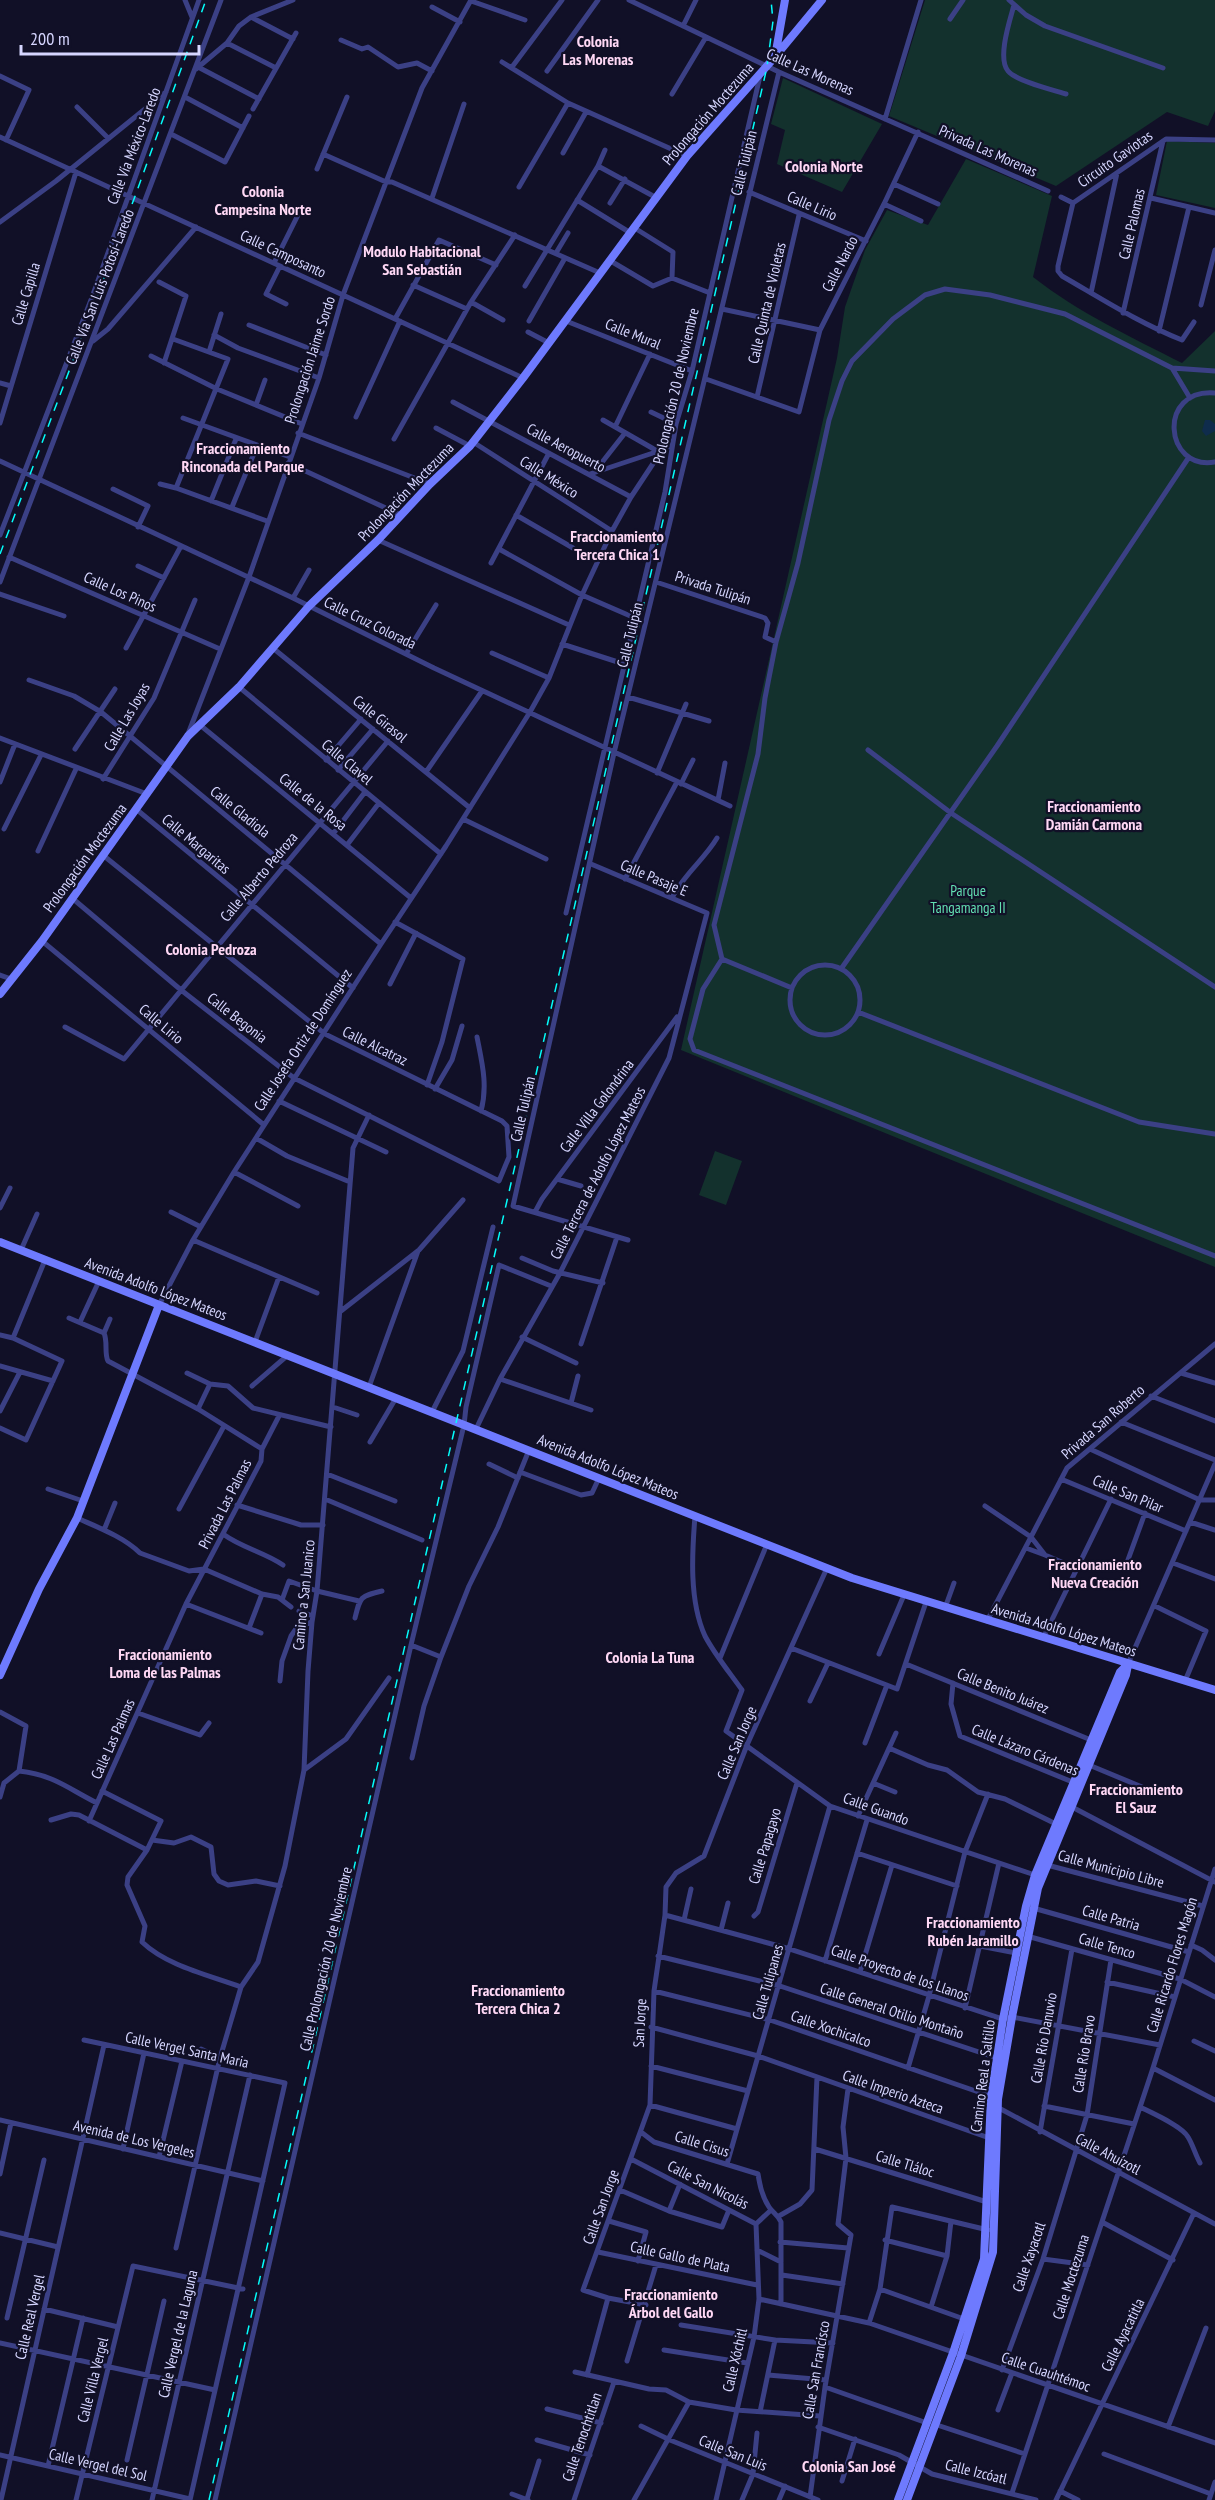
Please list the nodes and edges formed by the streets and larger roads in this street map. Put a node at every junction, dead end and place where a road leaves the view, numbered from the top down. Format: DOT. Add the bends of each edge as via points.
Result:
graph roads {
  1 [pos="185,0"];
  2 [pos="199,0"];
  3 [pos="221,0"];
  4 [pos="293,0"];
  5 [pos="471,0"];
  6 [pos="562,0"];
  7 [pos="598,0"];
  8 [pos="629,0"];
  9 [pos="696,0"];
  10 [pos="822,0"];
  11 [pos="921,0"];
  12 [pos="963,0"];
  13 [pos="1009,0"];
  14 [pos="784,1"];
  15 [pos="1014,5"];
  16 [pos="432,7"];
  17 [pos="251,17"];
  18 [pos="950,19"];
  19 [pos="192,20"];
  20 [pos="525,20"];
  21 [pos="460,22"];
  22 [pos="683,26"];
  23 [pos="706,37"];
  24 [pos="341,40"];
  25 [pos="227,43"];
  26 [pos="774,58"];
  27 [pos="502,62"];
  28 [pos="767,67"];
  29 [pos="197,68"];
  30 [pos="276,68"];
  31 [pos="512,68"];
  32 [pos="1162,68"];
  33 [pos="432,71"];
  34 [pos="547,71"];
  35 [pos="779,72"];
  36 [pos="760,74"];
  37 [pos="0,76"];
  38 [pos="168,91"];
  39 [pos="672,94"];
  40 [pos="1066,94"];
  41 [pos="185,97"];
  42 [pos="347,97"];
  43 [pos="259,99"];
  44 [pos="568,103"];
  45 [pos="464,104"];
  46 [pos="77,107"];
  47 [pos="253,109"];
  48 [pos="586,111"];
  49 [pos="249,116"];
  50 [pos="885,119"];
  51 [pos="243,128"];
  52 [pos="918,132"];
  53 [pos="171,134"];
  54 [pos="3,138"];
  55 [pos="108,138"];
  56 [pos="1215,140"];
  57 [pos="1162,141"];
  58 [pos="605,150"];
  59 [pos="563,153"];
  60 [pos="323,154"];
  61 [pos="687,156"];
  62 [pos="598,166"];
  63 [pos="317,169"];
  64 [pos="73,170"];
  65 [pos="1117,173"];
  66 [pos="625,179"];
  67 [pos="386,182"];
  68 [pos="894,184"];
  69 [pos="519,187"];
  70 [pos="1048,191"];
  71 [pos="749,192"];
  72 [pos="127,195"];
  73 [pos="655,197"];
  74 [pos="1061,197"];
  75 [pos="432,198"];
  76 [pos="1151,198"];
  77 [pos="577,200"];
  78 [pos="1073,203"];
  79 [pos="145,204"];
  80 [pos="610,204"];
  81 [pos="884,204"];
  82 [pos="938,204"];
  83 [pos="1189,207"];
  84 [pos="300,211"];
  85 [pos="1215,213"];
  86 [pos="799,215"];
  87 [pos="921,221"];
  88 [pos="0,222"];
  89 [pos="196,227"];
  90 [pos="631,229"];
  91 [pos="568,233"];
  92 [pos="515,235"];
  93 [pos="866,241"];
  94 [pos="547,250"];
  95 [pos="1215,250"];
  96 [pos="556,254"];
  97 [pos="565,258"];
  98 [pos="609,260"];
  99 [pos="273,263"];
  100 [pos="496,265"];
  101 [pos="280,266"];
  102 [pos="600,273"];
  103 [pos="672,278"];
  104 [pos="159,282"];
  105 [pos="413,285"];
  106 [pos="525,286"];
  107 [pos="1206,287"];
  108 [pos="1215,289"];
  109 [pos="1091,292"];
  110 [pos="710,293"];
  111 [pos="343,295"];
  112 [pos="471,303"];
  113 [pos="286,304"];
  114 [pos="1201,305"];
  115 [pos="467,309"];
  116 [pos="722,309"];
  117 [pos="1123,313"];
  118 [pos="221,314"];
  119 [pos="398,320"];
  120 [pos="503,320"];
  121 [pos="776,320"];
  122 [pos="529,321"];
  123 [pos="566,321"];
  124 [pos="1194,322"];
  125 [pos="249,325"];
  126 [pos="820,330"];
  127 [pos="1159,331"];
  128 [pos="528,332"];
  129 [pos="214,335"];
  130 [pos="173,339"];
  131 [pos="92,342"];
  132 [pos="448,343"];
  133 [pos="549,343"];
  134 [pos="208,352"];
  135 [pos="650,354"];
  136 [pos="151,356"];
  137 [pos="326,356"];
  138 [pos="164,363"];
  139 [pos="1172,368"];
  140 [pos="692,371"];
  141 [pos="1215,371"];
  142 [pos="319,378"];
  143 [pos="523,378"];
  144 [pos="265,380"];
  145 [pos="706,380"];
  146 [pos="0,383"];
  147 [pos="11,386"];
  148 [pos="217,389"];
  149 [pos="1215,393"];
  150 [pos="757,397"];
  151 [pos="1191,398"];
  152 [pos="453,402"];
  153 [pos="256,405"];
  154 [pos="651,412"];
  155 [pos="356,417"];
  156 [pos="183,418"];
  157 [pos="603,420"];
  158 [pos="489,421"];
  159 [pos="0,423"];
  160 [pos="302,423"];
  161 [pos="676,424"];
  162 [pos="202,426"];
  163 [pos="615,427"];
  164 [pos="436,428"];
  165 [pos="298,433"];
  166 [pos="625,433"];
  167 [pos="236,439"];
  168 [pos="394,439"];
  169 [pos="471,444"];
  170 [pos="672,444"];
  171 [pos="257,446"];
  172 [pos="661,451"];
  173 [pos="549,453"];
  174 [pos="1189,457"];
  175 [pos="289,460"];
  176 [pos="0,461"];
  177 [pos="1215,462"];
  178 [pos="24,472"];
  179 [pos="592,473"];
  180 [pos="40,479"];
  181 [pos="535,482"];
  182 [pos="160,484"];
  183 [pos="430,484"];
  184 [pos="176,488"];
  185 [pos="113,489"];
  186 [pos="631,497"];
  187 [pos="211,501"];
  188 [pos="232,507"];
  189 [pos="516,515"];
  190 [pos="401,516"];
  191 [pos="267,521"];
  192 [pos="138,526"];
  193 [pos="612,531"];
  194 [pos="0,535"];
  195 [pos="378,540"];
  196 [pos="181,546"];
  197 [pos="573,548"];
  198 [pos="499,549"];
  199 [pos="9,557"];
  200 [pos="491,563"];
  201 [pos="138,566"];
  202 [pos="309,570"];
  203 [pos="164,578"];
  204 [pos="249,578"];
  205 [pos="0,582"];
  206 [pos="656,582"];
  207 [pos="0,594"];
  208 [pos="582,595"];
  209 [pos="293,598"];
  210 [pos="195,600"];
  211 [pos="436,605"];
  212 [pos="309,606"];
  213 [pos="144,615"];
  214 [pos="64,616"];
  215 [pos="635,618"];
  216 [pos="569,626"];
  217 [pos="180,632"];
  218 [pos="776,642"];
  219 [pos="562,644"];
  220 [pos="126,648"];
  221 [pos="220,649"];
  222 [pos="274,649"];
  223 [pos="492,653"];
  224 [pos="406,654"];
  225 [pos="624,664"];
  226 [pos="549,678"];
  227 [pos="28,680"];
  228 [pos="239,687"];
  229 [pos="115,689"];
  230 [pos="482,691"];
  231 [pos="628,697"];
  232 [pos="686,704"];
  233 [pos="101,711"];
  234 [pos="530,712"];
  235 [pos="682,713"];
  236 [pos="361,719"];
  237 [pos="710,721"];
  238 [pos="200,725"];
  239 [pos="373,729"];
  240 [pos="188,736"];
  241 [pos="131,737"];
  242 [pos="0,738"];
  243 [pos="388,741"];
  244 [pos="15,744"];
  245 [pos="604,748"];
  246 [pos="75,750"];
  247 [pos="868,750"];
  248 [pos="614,753"];
  249 [pos="41,755"];
  250 [pos="326,760"];
  251 [pos="693,760"];
  252 [pos="725,763"];
  253 [pos="167,768"];
  254 [pos="76,769"];
  255 [pos="338,770"];
  256 [pos="426,772"];
  257 [pos="657,773"];
  258 [pos="103,779"];
  259 [pos="0,782"];
  260 [pos="353,782"];
  261 [pos="679,783"];
  262 [pos="365,792"];
  263 [pos="147,794"];
  264 [pos="718,800"];
  265 [pos="379,803"];
  266 [pos="730,806"];
  267 [pos="470,808"];
  268 [pos="136,809"];
  269 [pos="951,813"];
  270 [pos="463,819"];
  271 [pos="320,823"];
  272 [pos="4,829"];
  273 [pos="333,834"];
  274 [pos="717,838"];
  275 [pos="347,845"];
  276 [pos="38,851"];
  277 [pos="441,854"];
  278 [pos="104,856"];
  279 [pos="546,858"];
  280 [pos="591,864"];
  281 [pos="285,865"];
  282 [pos="625,879"];
  283 [pos="72,898"];
  284 [pos="411,898"];
  285 [pos="672,898"];
  286 [pos="251,906"];
  287 [pos="566,912"];
  288 [pos="707,913"];
  289 [pos="396,922"];
  290 [pos="416,933"];
  291 [pos="42,941"];
  292 [pos="381,944"];
  293 [pos="216,948"];
  294 [pos="722,959"];
  295 [pos="841,969"];
  296 [pos="0,975"];
  297 [pos="11,979"];
  298 [pos="390,984"];
  299 [pos="1215,987"];
  300 [pos="353,988"];
  301 [pos="792,988"];
  302 [pos="182,990"];
  303 [pos="0,994"];
  304 [pos="858,1012"];
  305 [pos="679,1014"];
  306 [pos="462,1026"];
  307 [pos="65,1027"];
  308 [pos="149,1029"];
  309 [pos="325,1034"];
  310 [pos="477,1037"];
  311 [pos="294,1078"];
  312 [pos="427,1085"];
  313 [pos="435,1089"];
  314 [pos="279,1101"];
  315 [pos="481,1112"];
  316 [pos="369,1115"];
  317 [pos="264,1125"];
  318 [pos="1215,1134"];
  319 [pos="256,1138"];
  320 [pos="357,1138"];
  321 [pos="386,1152"];
  322 [pos="234,1172"];
  323 [pos="557,1179"];
  324 [pos="499,1181"];
  325 [pos="350,1182"];
  326 [pos="581,1186"];
  327 [pos="10,1188"];
  328 [pos="463,1200"];
  329 [pos="298,1206"];
  330 [pos="0,1208"];
  331 [pos="171,1212"];
  332 [pos="535,1212"];
  333 [pos="37,1214"];
  334 [pos="583,1226"];
  335 [pos="201,1227"];
  336 [pos="493,1227"];
  337 [pos="617,1237"];
  338 [pos="193,1240"];
  339 [pos="628,1240"];
  340 [pos="0,1242"];
  341 [pos="21,1250"];
  342 [pos="419,1250"];
  343 [pos="1215,1256"];
  344 [pos="522,1258"];
  345 [pos="45,1260"];
  346 [pos="560,1273"];
  347 [pos="279,1277"];
  348 [pos="99,1281"];
  349 [pos="603,1283"];
  350 [pos="551,1286"];
  351 [pos="317,1293"];
  352 [pos="159,1305"];
  353 [pos="341,1311"];
  354 [pos="69,1318"];
  355 [pos="110,1319"];
  356 [pos="80,1322"];
  357 [pos="104,1333"];
  358 [pos="0,1335"];
  359 [pos="522,1337"];
  360 [pos="13,1338"];
  361 [pos="255,1342"];
  362 [pos="581,1344"];
  363 [pos="1214,1347"];
  364 [pos="288,1355"];
  365 [pos="576,1363"];
  366 [pos="0,1366"];
  367 [pos="20,1372"];
  368 [pos="187,1373"];
  369 [pos="1181,1373"];
  370 [pos="336,1374"];
  371 [pos="132,1376"];
  372 [pos="578,1377"];
  373 [pos="500,1379"];
  374 [pos="53,1381"];
  375 [pos="1215,1383"];
  376 [pos="210,1384"];
  377 [pos="252,1386"];
  378 [pos="369,1387"];
  379 [pos="1151,1396"];
  380 [pos="396,1398"];
  381 [pos="571,1403"];
  382 [pos="333,1407"];
  383 [pos="198,1409"];
  384 [pos="591,1410"];
  385 [pos="0,1411"];
  386 [pos="432,1412"];
  387 [pos="357,1415"];
  388 [pos="279,1416"];
  389 [pos="1215,1421"];
  390 [pos="1121,1422"];
  391 [pos="464,1425"];
  392 [pos="224,1426"];
  393 [pos="331,1427"];
  394 [pos="0,1428"];
  395 [pos="476,1430"];
  396 [pos="370,1442"];
  397 [pos="262,1449"];
  398 [pos="1090,1449"];
  399 [pos="529,1450"];
  400 [pos="1215,1462"];
  401 [pos="489,1464"];
  402 [pos="327,1474"];
  403 [pos="519,1475"];
  404 [pos="599,1478"];
  405 [pos="1060,1479"];
  406 [pos="48,1490"];
  407 [pos="325,1499"];
  408 [pos="1111,1499"];
  409 [pos="1200,1500"];
  410 [pos="1215,1500"];
  411 [pos="83,1501"];
  412 [pos="395,1501"];
  413 [pos="115,1503"];
  414 [pos="237,1505"];
  415 [pos="985,1506"];
  416 [pos="179,1509"];
  417 [pos="1145,1514"];
  418 [pos="695,1516"];
  419 [pos="77,1518"];
  420 [pos="1190,1522"];
  421 [pos="323,1526"];
  422 [pos="104,1530"];
  423 [pos="1215,1530"];
  424 [pos="1186,1531"];
  425 [pos="223,1534"];
  426 [pos="1031,1537"];
  427 [pos="422,1540"];
  428 [pos="767,1544"];
  429 [pos="1026,1548"];
  430 [pos="1045,1555"];
  431 [pos="1173,1563"];
  432 [pos="283,1565"];
  433 [pos="827,1568"];
  434 [pos="1125,1568"];
  435 [pos="204,1569"];
  436 [pos="1078,1569"];
  437 [pos="1215,1579"];
  438 [pos="954,1583"];
  439 [pos="317,1591"];
  440 [pos="382,1591"];
  441 [pos="262,1594"];
  442 [pos="904,1595"];
  443 [pos="282,1600"];
  444 [pos="359,1601"];
  445 [pos="926,1602"];
  446 [pos="186,1604"];
  447 [pos="291,1606"];
  448 [pos="1155,1606"];
  449 [pos="945,1608"];
  450 [pos="298,1611"];
  451 [pos="355,1618"];
  452 [pos="313,1619"];
  453 [pos="987,1621"];
  454 [pos="249,1628"];
  455 [pos="261,1633"];
  456 [pos="1043,1638"];
  457 [pos="411,1645"];
  458 [pos="791,1648"];
  459 [pos="879,1654"];
  460 [pos="441,1657"];
  461 [pos="720,1658"];
  462 [pos="828,1663"];
  463 [pos="906,1664"];
  464 [pos="1128,1664"];
  465 [pos="0,1675"];
  466 [pos="390,1678"];
  467 [pos="280,1681"];
  468 [pos="1185,1681"];
  469 [pos="953,1683"];
  470 [pos="887,1685"];
  471 [pos="1215,1690"];
  472 [pos="810,1701"];
  473 [pos="0,1712"];
  474 [pos="138,1713"];
  475 [pos="209,1724"];
  476 [pos="896,1733"];
  477 [pos="1091,1740"];
  478 [pos="865,1743"];
  479 [pos="747,1745"];
  480 [pos="889,1748"];
  481 [pos="412,1758"];
  482 [pos="1089,1765"];
  483 [pos="304,1770"];
  484 [pos="19,1771"];
  485 [pos="797,1783"];
  486 [pos="873,1783"];
  487 [pos="1078,1784"];
  488 [pos="102,1791"];
  489 [pos="895,1792"];
  490 [pos="1154,1792"];
  491 [pos="988,1794"];
  492 [pos="0,1797"];
  493 [pos="97,1803"];
  494 [pos="830,1806"];
  495 [pos="1072,1807"];
  496 [pos="858,1816"];
  497 [pos="51,1820"];
  498 [pos="867,1820"];
  499 [pos="89,1821"];
  500 [pos="1056,1824"];
  501 [pos="152,1840"];
  502 [pos="147,1850"];
  503 [pos="965,1852"];
  504 [pos="857,1853"];
  505 [pos="999,1863"];
  506 [pos="892,1865"];
  507 [pos="1047,1865"];
  508 [pos="1215,1869"];
  509 [pos="1035,1875"];
  510 [pos="1213,1882"];
  511 [pos="280,1886"];
  512 [pos="957,1887"];
  513 [pos="691,1889"];
  514 [pos="728,1903"];
  515 [pos="1203,1906"];
  516 [pos="1030,1907"];
  517 [pos="665,1915"];
  518 [pos="754,1916"];
  519 [pos="684,1920"];
  520 [pos="721,1930"];
  521 [pos="1027,1936"];
  522 [pos="944,1938"];
  523 [pos="1191,1945"];
  524 [pos="979,1946"];
  525 [pos="1072,1948"];
  526 [pos="790,1949"];
  527 [pos="1189,1952"];
  528 [pos="1016,1953"];
  529 [pos="658,1956"];
  530 [pos="1111,1960"];
  531 [pos="1215,1960"];
  532 [pos="825,1961"];
  533 [pos="860,1972"];
  534 [pos="1180,1979"];
  535 [pos="1107,1982"];
  536 [pos="780,1986"];
  537 [pos="241,1987"];
  538 [pos="654,1991"];
  539 [pos="929,1996"];
  540 [pos="1175,1996"];
  541 [pos="1215,1996"];
  542 [pos="965,2008"];
  543 [pos="1012,2017"];
  544 [pos="1003,2019"];
  545 [pos="770,2020"];
  546 [pos="1058,2026"];
  547 [pos="651,2028"];
  548 [pos="919,2033"];
  549 [pos="1100,2033"];
  550 [pos="84,2040"];
  551 [pos="1194,2041"];
  552 [pos="104,2045"];
  553 [pos="1160,2045"];
  554 [pos="201,2049"];
  555 [pos="1215,2051"];
  556 [pos="144,2053"];
  557 [pos="758,2056"];
  558 [pos="220,2058"];
  559 [pos="997,2058"];
  560 [pos="182,2061"];
  561 [pos="651,2066"];
  562 [pos="218,2068"];
  563 [pos="908,2068"];
  564 [pos="1153,2068"];
  565 [pos="250,2075"];
  566 [pos="817,2077"];
  567 [pos="848,2089"];
  568 [pos="748,2091"];
  569 [pos="1215,2100"];
  570 [pos="994,2102"];
  571 [pos="650,2105"];
  572 [pos="1044,2106"];
  573 [pos="1140,2107"];
  574 [pos="1087,2115"];
  575 [pos="0,2120"];
  576 [pos="11,2123"];
  577 [pos="1134,2124"];
  578 [pos="737,2129"];
  579 [pos="641,2132"];
  580 [pos="1040,2132"];
  581 [pos="83,2139"];
  582 [pos="993,2139"];
  583 [pos="123,2149"];
  584 [pos="815,2149"];
  585 [pos="1077,2152"];
  586 [pos="159,2157"];
  587 [pos="846,2158"];
  588 [pos="631,2159"];
  589 [pos="44,2160"];
  590 [pos="1200,2163"];
  591 [pos="727,2164"];
  592 [pos="196,2165"];
  593 [pos="227,2173"];
  594 [pos="1118,2173"];
  595 [pos="0,2174"];
  596 [pos="263,2181"];
  597 [pos="680,2184"];
  598 [pos="620,2190"];
  599 [pos="987,2202"];
  600 [pos="729,2210"];
  601 [pos="771,2210"];
  602 [pos="669,2211"];
  603 [pos="1194,2213"];
  604 [pos="779,2216"];
  605 [pos="609,2221"];
  606 [pos="951,2221"];
  607 [pos="1102,2222"];
  608 [pos="756,2224"];
  609 [pos="1215,2224"];
  610 [pos="990,2231"];
  611 [pos="0,2234"];
  612 [pos="25,2239"];
  613 [pos="885,2240"];
  614 [pos="780,2242"];
  615 [pos="58,2247"];
  616 [pos="176,2248"];
  617 [pos="848,2248"];
  618 [pos="757,2250"];
  619 [pos="598,2252"];
  620 [pos="947,2256"];
  621 [pos="1042,2259"];
  622 [pos="1173,2260"];
  623 [pos="638,2261"];
  624 [pos="781,2262"];
  625 [pos="656,2265"];
  626 [pos="1088,2265"];
  627 [pos="782,2275"];
  628 [pos="202,2281"];
  629 [pos="843,2284"];
  630 [pos="757,2285"];
  631 [pos="241,2289"];
  632 [pos="880,2289"];
  633 [pos="608,2298"];
  634 [pos="759,2299"];
  635 [pos="164,2301"];
  636 [pos="781,2304"];
  637 [pos="646,2305"];
  638 [pos="931,2307"];
  639 [pos="44,2309"];
  640 [pos="838,2314"];
  641 [pos="7,2318"];
  642 [pos="83,2318"];
  643 [pos="964,2319"];
  644 [pos="869,2323"];
  645 [pos="681,2325"];
  646 [pos="118,2327"];
  647 [pos="1206,2328"];
  648 [pos="754,2337"];
  649 [pos="775,2340"];
  650 [pos="0,2343"];
  651 [pos="833,2343"];
  652 [pos="35,2350"];
  653 [pos="664,2350"];
  654 [pos="957,2354"];
  655 [pos="74,2359"];
  656 [pos="627,2361"];
  657 [pos="747,2363"];
  658 [pos="108,2367"];
  659 [pos="1002,2370"];
  660 [pos="575,2372"];
  661 [pos="1012,2373"];
  662 [pos="147,2375"];
  663 [pos="587,2375"];
  664 [pos="768,2375"];
  665 [pos="179,2382"];
  666 [pos="614,2382"];
  667 [pos="825,2383"];
  668 [pos="1048,2386"];
  669 [pos="215,2390"];
  670 [pos="689,2402"];
  671 [pos="1102,2405"];
  672 [pos="547,2409"];
  673 [pos="736,2410"];
  674 [pos="998,2410"];
  675 [pos="760,2412"];
  676 [pos="820,2416"];
  677 [pos="601,2422"];
  678 [pos="931,2423"];
  679 [pos="641,2426"];
  680 [pos="818,2427"];
  681 [pos="1168,2427"];
  682 [pos="757,2433"];
  683 [pos="855,2439"];
  684 [pos="537,2440"];
  685 [pos="669,2440"];
  686 [pos="1215,2443"];
  687 [pos="1025,2454"];
  688 [pos="1104,2454"];
  689 [pos="0,2455"];
  690 [pos="590,2455"];
  691 [pos="11,2458"];
  692 [pos="127,2460"];
  693 [pos="539,2461"];
  694 [pos="726,2463"];
  695 [pos="915,2465"];
  696 [pos="48,2466"];
  697 [pos="82,2474"];
  698 [pos="753,2474"];
  699 [pos="842,2481"];
  700 [pos="1215,2482"];
  701 [pos="785,2486"];
  702 [pos="154,2490"];
  703 [pos="1060,2491"];
  704 [pos="1012,2493"];
  705 [pos="512,2494"];
  706 [pos="810,2497"];
  707 [pos="1210,2497"];
  708 [pos="190,2499"];
  709 [pos="1,2500"];
  710 [pos="76,2500"];
  711 [pos="152,2500"];
  712 [pos="215,2500"];
  713 [pos="527,2500"];
  714 [pos="574,2500"];
  715 [pos="634,2500"];
  716 [pos="716,2500"];
  717 [pos="742,2500"];
  718 [pos="779,2500"];
  719 [pos="818,2500"];
  720 [pos="898,2500"];
  721 [pos="907,2500"];
  722 [pos="1036,2500"];
  723 [pos="1056,2500"];
  724 [pos="1078,2500"];
  1 -- 19 [label="street"];
  2 -- 19 [label="street, Calle Vía México-Laredo"];
  3 -- 29 [label="street, Calle Vía San Luis Potosí-Laredo"];
  4 -- 17 [label="street"];
  5 -- 20 [label="street"];
  5 -- 21 [label="street, Prolongación Jaime Sordo"];
  6 -- 31 [label="street"];
  7 -- 34 [label="street"];
  8 -- 22 [label="street, Calle Las Morenas"];
  9 -- 22 [label="street"];
  10 -- 26 [label="street, Prolongación Moctezuma"];
  11 -- 50 [label="street"];
  12 -- 18 [label="street"];
  13 -- 15 [label="street"];
  14 -- 26 [label="street"];
  15 -- 32 [label="street" via="1045,26"];
  15 -- 40 [label="street" via="1005,39 1004,61 1008,71"];
  16 -- 21 [label="street"];
  17 -- 25 [label="street"];
  17 -- 30 [label="street" via="295,36"];
  19 -- 38 [label="street, Calle Vía México-Laredo"];
  21 -- 33 [label="street, Prolongación Jaime Sordo"];
  22 -- 23 [label="street, Calle Las Morenas"];
  23 -- 28 [label="street, Calle Las Morenas"];
  23 -- 39 [label="street"];
  24 -- 33 [label="street" via="376,50 398,67 417,63"];
  25 -- 29 [label="street"];
  25 -- 30 [label="street"];
  26 -- 28 [label="street, Prolongación Moctezuma"];
  27 -- 31 [label="street"];
  28 -- 35 [label="street, Calle Las Morenas"];
  28 -- 36 [label="street, Prolongación Moctezuma"];
  29 -- 41 [label="street, Calle Vía San Luis Potosí-Laredo"];
  29 -- 43 [label="street"];
  30 -- 43 [label="street"];
  31 -- 44 [label="street"];
  33 -- 67 [label="street, Prolongación Jaime Sordo"];
  35 -- 50 [label="street, Calle Las Morenas"];
  35 -- 71 [label="street, Calle Tulipán"];
  36 -- 61 [label="street, Prolongación Moctezuma"];
  36 -- 110 [label="street, Prolongación 20 de Noviembre"];
  37 -- 54 [label="street" via="29,90"];
  38 -- 55 [label="street"];
  38 -- 72 [label="street, Calle Vía México-Laredo"];
  41 -- 51 [label="street"];
  41 -- 53 [label="street, Calle Vía San Luis Potosí-Laredo"];
  42 -- 60 [label="street"];
  43 -- 47 [label="street"];
  44 -- 48 [label="street"];
  44 -- 69 [label="street"];
  45 -- 75 [label="street"];
  46 -- 55 [label="street"];
  48 -- 59 [label="street"];
  48 -- 61 [label="street"];
  49 -- 51 [label="street"];
  50 -- 52 [label="street, Calle Las Morenas"];
  51 -- 53 [label="street" via="225,162"];
  52 -- 68 [label="street, Calle Nardo"];
  52 -- 70 [label="street, Privada Las Morenas"];
  53 -- 79 [label="street, Calle Vía San Luis Potosí-Laredo"];
  54 -- 64 [label="street, Calle Camposanto"];
  55 -- 64 [label="street"];
  56 -- 57 [label="street, Circuito Gaviotas"];
  57 -- 65 [label="street, Circuito Gaviotas"];
  57 -- 76 [label="street, Calle Palomas"];
  58 -- 62 [label="street"];
  60 -- 63 [label="street"];
  60 -- 67 [label="street"];
  61 -- 73 [label="street, Prolongación Moctezuma"];
  62 -- 66 [label="street"];
  62 -- 77 [label="street"];
  64 -- 72 [label="street, Calle Camposanto"];
  64 -- 88 [label="street"];
  64 -- 147 [label="street, Calle Capilla"];
  65 -- 78 [label="street, Circuito Gaviotas"];
  65 -- 109 [label="street"];
  66 -- 73 [label="street"];
  66 -- 80 [label="street"];
  67 -- 75 [label="street"];
  67 -- 111 [label="street, Prolongación Jaime Sordo"];
  68 -- 81 [label="street, Calle Nardo"];
  68 -- 82 [label="street"];
  71 -- 86 [label="street, Calle Lirio"];
  71 -- 116 [label="street, Calle Tulipán"];
  72 -- 79 [label="street, Calle Camposanto"];
  72 -- 178 [label="street, Calle Vía México-Laredo"];
  73 -- 90 [label="street, Prolongación Moctezuma"];
  74 -- 78 [label="street"];
  75 -- 92 [label="street"];
  76 -- 83 [label="street"];
  76 -- 117 [label="street, Calle Palomas"];
  77 -- 90 [label="street"];
  77 -- 94 [label="street"];
  78 -- 109 [label="street, Circuito Gaviotas" via="1058,271"];
  79 -- 89 [label="street, Calle Camposanto"];
  79 -- 131 [label="street, Calle Vía San Luis Potosí-Laredo"];
  81 -- 87 [label="street"];
  81 -- 93 [label="street, Calle Nardo"];
  83 -- 85 [label="street"];
  83 -- 127 [label="street"];
  84 -- 99 [label="street"];
  86 -- 93 [label="street, Calle Lirio"];
  86 -- 121 [label="street, Calle Quinta de Violetas"];
  89 -- 99 [label="street, Calle Camposanto"];
  89 -- 131 [label="street" via="108,329"];
  90 -- 98 [label="street, Prolongación Moctezuma"];
  90 -- 103 [label="street" via="673,252"];
  91 -- 96 [label="street"];
  92 -- 94 [label="street"];
  92 -- 100 [label="street"];
  93 -- 126 [label="street, Calle Nardo"];
  94 -- 96 [label="street"];
  94 -- 106 [label="street"];
  95 -- 107 [label="street"];
  96 -- 97 [label="street"];
  97 -- 102 [label="street"];
  97 -- 122 [label="street"];
  98 -- 102 [label="street, Prolongación Moctezuma"];
  98 -- 103 [label="street" via="653,286"];
  99 -- 101 [label="street, Calle Camposanto"];
  100 -- 105 [label="street" via="439,240"];
  100 -- 112 [label="street"];
  101 -- 111 [label="street, Calle Camposanto"];
  101 -- 113 [label="street" via="267,294"];
  102 -- 123 [label="street, Prolongación Moctezuma"];
  103 -- 110 [label="street"];
  104 -- 130 [label="street" via="186,296"];
  105 -- 115 [label="street"];
  105 -- 119 [label="street"];
  107 -- 108 [label="street"];
  107 -- 114 [label="street"];
  109 -- 117 [label="street, Circuito Gaviotas"];
  110 -- 140 [label="street, Prolongación 20 de Noviembre"];
  111 -- 119 [label="street, Calle Camposanto"];
  111 -- 137 [label="street, Prolongación Jaime Sordo"];
  112 -- 115 [label="street"];
  112 -- 120 [label="street"];
  115 -- 132 [label="street"];
  116 -- 121 [label="street"];
  116 -- 145 [label="street, Calle Tulipán"];
  117 -- 127 [label="street, Circuito Gaviotas"];
  118 -- 129 [label="street"];
  119 -- 132 [label="street, Calle Camposanto"];
  119 -- 155 [label="street"];
  121 -- 126 [label="street"];
  121 -- 150 [label="street, Calle Quinta de Violetas"];
  123 -- 133 [label="street, Prolongación Moctezuma"];
  123 -- 135 [label="street, Calle Mural"];
  124 -- 127 [label="street, Circuito Gaviotas" via="1182,340"];
  125 -- 137 [label="street"];
  126 -- 150 [label="street, Calle Nardo" via="799,412"];
  128 -- 133 [label="street"];
  129 -- 134 [label="street"];
  129 -- 142 [label="street"];
  130 -- 134 [label="street"];
  130 -- 138 [label="street"];
  131 -- 180 [label="street, Calle Vía San Luis Potosí-Laredo"];
  132 -- 143 [label="street, Calle Camposanto"];
  132 -- 168 [label="street"];
  133 -- 143 [label="street, Prolongación Moctezuma"];
  134 -- 148 [label="street" via="228,359"];
  135 -- 140 [label="street, Calle Mural"];
  135 -- 163 [label="street"];
  136 -- 138 [label="street"];
  137 -- 142 [label="street, Prolongación Jaime Sordo"];
  138 -- 148 [label="street"];
  139 -- 141 [label="street"];
  139 -- 151 [label="street"];
  139 -- 218 [label="street" via="1065,314 990,295 945,289 926,295 893,319 852,361 842,381 829,420 798,564"];
  140 -- 161 [label="street, Prolongación 20 de Noviembre"];
  142 -- 160 [label="street, Prolongación Jaime Sordo"];
  143 -- 158 [label="street, Prolongación Moctezuma"];
  144 -- 153 [label="street"];
  145 -- 150 [label="street"];
  145 -- 206 [label="street, Calle Tulipán"];
  146 -- 147 [label="street"];
  147 -- 159 [label="street, Calle Capilla"];
  148 -- 153 [label="street"];
  148 -- 162 [label="street"];
  149 -- 151 [label="street"];
  151 -- 174 [label="street" via="1179,409 1173,430 1181,450"];
  152 -- 158 [label="street, Calle Aeropuerto"];
  153 -- 160 [label="street"];
  154 -- 161 [label="street"];
  156 -- 162 [label="street"];
  157 -- 163 [label="street"];
  158 -- 169 [label="street, Prolongación Moctezuma"];
  158 -- 173 [label="street, Calle Aeropuerto"];
  160 -- 165 [label="street, Prolongación Jaime Sordo"];
  161 -- 170 [label="street, Prolongación 20 de Noviembre"];
  162 -- 167 [label="street"];
  162 -- 184 [label="street"];
  163 -- 166 [label="street"];
  164 -- 169 [label="street, Calle México"];
  165 -- 175 [label="street, Prolongación Jaime Sordo"];
  165 -- 183 [label="street"];
  166 -- 172 [label="street"];
  166 -- 179 [label="street"];
  167 -- 171 [label="street"];
  167 -- 187 [label="street"];
  169 -- 181 [label="street, Calle México"];
  169 -- 183 [label="street, Prolongación Moctezuma"];
  170 -- 172 [label="street, Calle Josefa Ortiz de Domínguez"];
  170 -- 215 [label="street, Prolongación 20 de Noviembre" via="665,492"];
  171 -- 175 [label="street"];
  171 -- 188 [label="street"];
  172 -- 179 [label="street"];
  172 -- 186 [label="street, Calle Josefa Ortiz de Domínguez"];
  173 -- 179 [label="street, Calle Aeropuerto"];
  173 -- 181 [label="street"];
  174 -- 177 [label="street"];
  174 -- 269 [label="street"];
  175 -- 190 [label="street"];
  175 -- 191 [label="street, Prolongación Jaime Sordo"];
  176 -- 178 [label="street, Calle Cruz Colorada"];
  178 -- 180 [label="street, Calle Cruz Colorada"];
  178 -- 194 [label="street, Calle Vía México-Laredo"];
  179 -- 186 [label="street, Calle Aeropuerto"];
  180 -- 192 [label="street, Calle Cruz Colorada"];
  180 -- 199 [label="street, Calle Vía San Luis Potosí-Laredo"];
  181 -- 189 [label="street"];
  181 -- 193 [label="street, Calle México"];
  182 -- 184 [label="street"];
  183 -- 190 [label="street, Prolongación Moctezuma"];
  184 -- 187 [label="street"];
  185 -- 192 [label="street" via="148,506"];
  186 -- 193 [label="street, Calle Josefa Ortiz de Domínguez"];
  187 -- 188 [label="street"];
  188 -- 191 [label="street"];
  189 -- 197 [label="street"];
  189 -- 198 [label="street"];
  190 -- 195 [label="street, Prolongación Moctezuma"];
  191 -- 204 [label="street, Prolongación Jaime Sordo"];
  192 -- 196 [label="street, Calle Cruz Colorada"];
  193 -- 208 [label="street, Calle Josefa Ortiz de Domínguez"];
  195 -- 212 [label="street, Prolongación Moctezuma"];
  195 -- 216 [label="street"];
  196 -- 203 [label="street"];
  196 -- 204 [label="street, Calle Cruz Colorada"];
  198 -- 200 [label="street"];
  198 -- 208 [label="street"];
  199 -- 205 [label="street, Calle Vía San Luis Potosí-Laredo"];
  199 -- 213 [label="street, Calle Los Pinos"];
  201 -- 203 [label="street"];
  202 -- 209 [label="street"];
  203 -- 213 [label="street"];
  204 -- 209 [label="street, Calle Cruz Colorada"];
  204 -- 221 [label="street, Prolongación Jaime Sordo"];
  206 -- 218 [label="street, Privada Tulipán" via="765,618 765,637"];
  206 -- 231 [label="street, Calle Tulipán"];
  207 -- 214 [label="street"];
  208 -- 215 [label="street"];
  208 -- 216 [label="street, Calle Josefa Ortiz de Domínguez"];
  209 -- 212 [label="street, Calle Cruz Colorada"];
  210 -- 217 [label="street, Calle Las Joyas"];
  211 -- 224 [label="street"];
  212 -- 222 [label="street, Prolongación Moctezuma"];
  212 -- 224 [label="street, Calle Cruz Colorada"];
  213 -- 217 [label="street, Calle Los Pinos"];
  213 -- 220 [label="street"];
  215 -- 225 [label="street, Prolongación 20 de Noviembre"];
  216 -- 219 [label="street, Calle Josefa Ortiz de Domínguez"];
  217 -- 221 [label="street, Calle Los Pinos"];
  217 -- 241 [label="street, Calle Las Joyas" via="154,698"];
  218 -- 294 [label="street" via="759,754 714,925"];
  219 -- 225 [label="street"];
  219 -- 226 [label="street, Calle Josefa Ortiz de Domínguez"];
  221 -- 240 [label="street, Prolongación Jaime Sordo"];
  222 -- 228 [label="street, Prolongación Moctezuma"];
  222 -- 236 [label="street, Calle Girasol"];
  223 -- 226 [label="street"];
  224 -- 230 [label="street, Calle Cruz Colorada"];
  225 -- 245 [label="street, Prolongación 20 de Noviembre"];
  226 -- 234 [label="street, Calle Josefa Ortiz de Domínguez"];
  227 -- 233 [label="street, Calle Gladiola" via="74,696"];
  228 -- 238 [label="street, Prolongación Moctezuma"];
  228 -- 250 [label="street, Calle Clavel"];
  229 -- 233 [label="street"];
  230 -- 234 [label="street, Calle Cruz Colorada"];
  230 -- 256 [label="street"];
  231 -- 235 [label="street"];
  231 -- 248 [label="street, Calle Tulipán"];
  232 -- 235 [label="street"];
  233 -- 241 [label="street, Calle Gladiola"];
  233 -- 246 [label="street"];
  234 -- 245 [label="street, Calle Cruz Colorada"];
  234 -- 267 [label="street, Calle Josefa Ortiz de Domínguez"];
  235 -- 237 [label="street"];
  235 -- 257 [label="street"];
  236 -- 239 [label="street, Calle Girasol"];
  236 -- 250 [label="street"];
  238 -- 240 [label="street, Prolongación Moctezuma"];
  238 -- 271 [label="street, Calle de la Rosa"];
  239 -- 243 [label="street, Calle Girasol"];
  239 -- 255 [label="street"];
  240 -- 253 [label="street, Prolongación Moctezuma"];
  241 -- 253 [label="street, Calle Gladiola"];
  241 -- 258 [label="street, Calle Las Joyas"];
  242 -- 244 [label="street"];
  243 -- 256 [label="street, Calle Girasol"];
  243 -- 260 [label="street, Calle Alberto Pedroza"];
  244 -- 249 [label="street"];
  244 -- 259 [label="street"];
  245 -- 248 [label="street, Calle Cruz Colorada"];
  245 -- 287 [label="street, Prolongación 20 de Noviembre"];
  247 -- 269 [label="street"];
  248 -- 257 [label="street, Calle Cruz Colorada"];
  248 -- 280 [label="street, Calle Tulipán"];
  249 -- 254 [label="street"];
  249 -- 272 [label="street"];
  250 -- 255 [label="street, Calle Clavel"];
  251 -- 261 [label="street"];
  252 -- 264 [label="street"];
  253 -- 263 [label="street, Prolongación Moctezuma"];
  253 -- 281 [label="street, Calle Gladiola"];
  254 -- 258 [label="street"];
  254 -- 276 [label="street"];
  255 -- 260 [label="street, Calle Clavel"];
  256 -- 267 [label="street, Calle Girasol"];
  257 -- 261 [label="street, Calle Cruz Colorada"];
  258 -- 263 [label="street"];
  260 -- 262 [label="street, Calle Clavel"];
  260 -- 271 [label="street, Calle Alberto Pedroza"];
  261 -- 264 [label="street, Calle Cruz Colorada"];
  261 -- 282 [label="street"];
  262 -- 265 [label="street, Calle Clavel"];
  262 -- 273 [label="street"];
  263 -- 268 [label="street, Prolongación Moctezuma"];
  264 -- 266 [label="street, Calle Cruz Colorada"];
  265 -- 275 [label="street"];
  265 -- 277 [label="street, Calle Clavel"];
  267 -- 270 [label="street, Calle Josefa Ortiz de Domínguez"];
  268 -- 278 [label="street, Prolongación Moctezuma"];
  268 -- 286 [label="street, Calle Margaritas"];
  269 -- 295 [label="street"];
  269 -- 299 [label="street"];
  270 -- 277 [label="street, Calle Josefa Ortiz de Domínguez"];
  270 -- 279 [label="street"];
  271 -- 273 [label="street, Calle de la Rosa"];
  271 -- 281 [label="street, Calle Alberto Pedroza"];
  273 -- 275 [label="street, Calle de la Rosa"];
  274 -- 285 [label="street"];
  275 -- 284 [label="street, Calle de la Rosa"];
  277 -- 284 [label="street, Calle Josefa Ortiz de Domínguez"];
  278 -- 283 [label="street, Prolongación Moctezuma"];
  278 -- 293 [label="street, Calle Alcatraz"];
  280 -- 282 [label="street, Calle Pasaje E"];
  280 -- 332 [label="street, Calle Tulipán" via="513,1206"];
  281 -- 286 [label="street, Calle Alberto Pedroza"];
  281 -- 292 [label="street, Calle Gladiola"];
  282 -- 285 [label="street, Calle Pasaje E"];
  283 -- 291 [label="street, Prolongación Moctezuma"];
  283 -- 302 [label="street, Calle Begonia"];
  284 -- 289 [label="street, Calle Josefa Ortiz de Domínguez"];
  285 -- 288 [label="street, Calle Pasaje E"];
  286 -- 293 [label="street, Calle Alberto Pedroza"];
  286 -- 300 [label="street, Calle Margaritas"];
  288 -- 305 [label="street, Calle Tercera de Adolfo López Mateos"];
  289 -- 290 [label="street"];
  289 -- 292 [label="street, Calle Josefa Ortiz de Domínguez"];
  290 -- 298 [label="street"];
  290 -- 312 [label="street" via="464,959"];
  291 -- 297 [label="street, Prolongación Moctezuma"];
  291 -- 308 [label="street, Calle Lirio"];
  292 -- 300 [label="street, Calle Josefa Ortiz de Domínguez"];
  293 -- 302 [label="street, Calle Alberto Pedroza"];
  293 -- 309 [label="street, Calle Alcatraz"];
  294 -- 301 [label="street"];
  294 -- 343 [label="street" via="703,989 690,1040 694,1050"];
  295 -- 301 [label="street" via="822,965 810,968"];
  295 -- 304 [label="street" via="857,986"];
  296 -- 297 [label="street"];
  297 -- 303 [label="street, Prolongación Moctezuma"];
  300 -- 309 [label="street, Calle Josefa Ortiz de Domínguez"];
  301 -- 304 [label="street" via="789,996 794,1017 812,1033 836,1034 847,1028"];
  302 -- 308 [label="street, Calle Alberto Pedroza"];
  302 -- 311 [label="street, Calle Begonia"];
  304 -- 318 [label="street" via="1139,1122"];
  305 -- 323 [label="street, Calle Villa Golondrina"];
  305 -- 334 [label="street, Calle Tercera de Adolfo López Mateos" via="669,1058"];
  306 -- 313 [label="street" via="452,1060"];
  307 -- 308 [label="street, Calle Alberto Pedroza" via="124,1059"];
  308 -- 317 [label="street, Calle Lirio"];
  309 -- 311 [label="street, Calle Josefa Ortiz de Domínguez"];
  309 -- 312 [label="street, Calle Alcatraz"];
  310 -- 315 [label="street" via="484,1072"];
  311 -- 314 [label="street, Calle Josefa Ortiz de Domínguez"];
  311 -- 316 [label="street, Calle Begonia"];
  312 -- 313 [label="street, Calle Alcatraz"];
  313 -- 315 [label="street, Calle Alcatraz"];
  314 -- 317 [label="street, Calle Josefa Ortiz de Domínguez"];
  314 -- 320 [label="street"];
  315 -- 324 [label="street, Calle Alcatraz" via="507,1126 509,1157"];
  316 -- 320 [label="street, Camino a San Juanico"];
  316 -- 324 [label="street, Calle Begonia"];
  317 -- 319 [label="street, Calle Josefa Ortiz de Domínguez"];
  319 -- 322 [label="street, Calle Josefa Ortiz de Domínguez"];
  319 -- 325 [label="street" via="287,1156"];
  320 -- 321 [label="street"];
  320 -- 325 [label="street, Camino a San Juanico"];
  322 -- 329 [label="street"];
  322 -- 335 [label="street, Calle Josefa Ortiz de Domínguez"];
  323 -- 326 [label="street"];
  323 -- 332 [label="street, Calle Villa Golondrina"];
  325 -- 353 [label="street, Camino a San Juanico"];
  327 -- 330 [label="street"];
  328 -- 342 [label="street"];
  331 -- 335 [label="street"];
  332 -- 334 [label="street"];
  333 -- 341 [label="street"];
  334 -- 337 [label="street"];
  334 -- 346 [label="street, Calle Tercera de Adolfo López Mateos"];
  335 -- 338 [label="street, Calle Josefa Ortiz de Domínguez"];
  336 -- 386 [label="street" via="463,1350"];
  337 -- 339 [label="street"];
  337 -- 349 [label="street"];
  338 -- 347 [label="street"];
  338 -- 352 [label="street, Calle Josefa Ortiz de Domínguez"];
  340 -- 341 [label="street, Avenida Adolfo López Mateos"];
  341 -- 345 [label="street, Avenida Adolfo López Mateos"];
  342 -- 353 [label="street"];
  342 -- 378 [label="street"];
  344 -- 346 [label="street"];
  345 -- 348 [label="street, Avenida Adolfo López Mateos"];
  345 -- 360 [label="street"];
  346 -- 349 [label="street"];
  346 -- 350 [label="street, Calle Tercera de Adolfo López Mateos"];
  347 -- 351 [label="street"];
  347 -- 361 [label="street"];
  348 -- 352 [label="street, Avenida Adolfo López Mateos"];
  348 -- 356 [label="street"];
  349 -- 362 [label="street"];
  350 -- 359 [label="street, Calle Tercera de Adolfo López Mateos"];
  350 -- 391 [label="street" via="499,1265"];
  352 -- 361 [label="street, Avenida Adolfo López Mateos"];
  352 -- 371 [label="street, Calle Josefa Ortiz de Domínguez"];
  353 -- 370 [label="street, Camino a San Juanico"];
  354 -- 356 [label="street"];
  355 -- 357 [label="street"];
  356 -- 357 [label="street"];
  357 -- 371 [label="street" via="106,1359"];
  358 -- 360 [label="street"];
  359 -- 365 [label="street"];
  359 -- 373 [label="street, Calle Tercera de Adolfo López Mateos"];
  360 -- 374 [label="street" via="62,1361"];
  361 -- 364 [label="street, Avenida Adolfo López Mateos"];
  363 -- 369 [label="street, Privada San Roberto"];
  364 -- 370 [label="street, Avenida Adolfo López Mateos"];
  364 -- 377 [label="street"];
  366 -- 367 [label="street"];
  367 -- 374 [label="street"];
  367 -- 385 [label="street"];
  368 -- 376 [label="street"];
  369 -- 375 [label="street"];
  369 -- 379 [label="street, Privada San Roberto"];
  370 -- 378 [label="street, Avenida Adolfo López Mateos"];
  370 -- 382 [label="street, Camino a San Juanico"];
  371 -- 383 [label="street"];
  371 -- 411 [label="street, Calle Josefa Ortiz de Domínguez"];
  372 -- 381 [label="street"];
  373 -- 381 [label="street"];
  373 -- 395 [label="street, Calle Tercera de Adolfo López Mateos"];
  374 -- 394 [label="street" via="26,1440"];
  376 -- 383 [label="street"];
  376 -- 388 [label="street" via="228,1386 248,1406"];
  378 -- 380 [label="street, Avenida Adolfo López Mateos"];
  379 -- 389 [label="street"];
  379 -- 390 [label="street, Privada San Roberto"];
  380 -- 386 [label="street, Avenida Adolfo López Mateos"];
  380 -- 396 [label="street"];
  381 -- 384 [label="street"];
  382 -- 387 [label="street"];
  382 -- 393 [label="street, Camino a San Juanico"];
  383 -- 392 [label="street"];
  386 -- 391 [label="street, Avenida Adolfo López Mateos"];
  388 -- 393 [label="street"];
  388 -- 397 [label="street, Privada Las Palmas"];
  390 -- 398 [label="street, Privada San Roberto"];
  390 -- 400 [label="street"];
  391 -- 395 [label="street, Avenida Adolfo López Mateos"];
  391 -- 457 [label="street, Calle Prolongación 20 de Noviembre"];
  392 -- 397 [label="street"];
  392 -- 416 [label="street"];
  393 -- 402 [label="street, Camino a San Juanico"];
  395 -- 399 [label="street, Avenida Adolfo López Mateos"];
  397 -- 414 [label="street, Privada Las Palmas" via="261,1461"];
  398 -- 405 [label="street, Privada San Roberto"];
  398 -- 409 [label="street"];
  399 -- 403 [label="street"];
  399 -- 404 [label="street, Avenida Adolfo López Mateos"];
  400 -- 409 [label="street, Camino Real a Saltillo"];
  401 -- 403 [label="street"];
  402 -- 407 [label="street, Camino a San Juanico"];
  402 -- 412 [label="street"];
  403 -- 404 [label="street" via="581,1495 592,1493"];
  403 -- 460 [label="street"];
  404 -- 418 [label="street, Avenida Adolfo López Mateos"];
  405 -- 408 [label="street, Calle San Pilar"];
  405 -- 426 [label="street, Privada San Roberto"];
  406 -- 411 [label="street"];
  407 -- 421 [label="street, Camino a San Juanico"];
  407 -- 427 [label="street"];
  408 -- 417 [label="street, Calle San Pilar"];
  408 -- 436 [label="street"];
  409 -- 410 [label="street"];
  409 -- 420 [label="street, Camino Real a Saltillo"];
  411 -- 419 [label="street, Calle Josefa Ortiz de Domínguez"];
  413 -- 422 [label="street"];
  414 -- 421 [label="street" via="301,1525"];
  414 -- 425 [label="street, Privada Las Palmas"];
  415 -- 426 [label="street"];
  417 -- 424 [label="street, Calle San Pilar"];
  417 -- 434 [label="street"];
  418 -- 428 [label="street, Avenida Adolfo López Mateos"];
  418 -- 461 [label="street" via="692,1553 696,1602 705,1635"];
  419 -- 422 [label="street"];
  419 -- 465 [label="street, Calle Josefa Ortiz de Domínguez"];
  420 -- 423 [label="street"];
  420 -- 424 [label="street, Camino Real a Saltillo"];
  421 -- 439 [label="street, Camino a San Juanico"];
  422 -- 435 [label="street" via="141,1553 189,1571"];
  424 -- 431 [label="street, Camino Real a Saltillo"];
  425 -- 432 [label="street"];
  425 -- 435 [label="street, Privada Las Palmas"];
  426 -- 429 [label="street, Privada San Roberto"];
  426 -- 430 [label="street"];
  428 -- 433 [label="street, Avenida Adolfo López Mateos"];
  428 -- 461 [label="street"];
  429 -- 430 [label="street"];
  429 -- 453 [label="street, Privada San Roberto"];
  430 -- 436 [label="street"];
  431 -- 437 [label="street"];
  431 -- 448 [label="street, Camino Real a Saltillo"];
  433 -- 442 [label="street, Avenida Adolfo López Mateos"];
  433 -- 458 [label="street, Calle San Jorge"];
  435 -- 441 [label="street"];
  435 -- 446 [label="street, Calle Las Palmas"];
  436 -- 456 [label="street"];
  438 -- 449 [label="street"];
  439 -- 443 [label="street" via="289,1581"];
  439 -- 444 [label="street"];
  439 -- 452 [label="street, Camino a San Juanico"];
  440 -- 444 [label="street" via="366,1594"];
  441 -- 443 [label="street"];
  441 -- 454 [label="street"];
  442 -- 445 [label="street, Avenida Adolfo López Mateos"];
  442 -- 459 [label="street"];
  443 -- 447 [label="street"];
  444 -- 451 [label="street"];
  445 -- 449 [label="street, Avenida Adolfo López Mateos"];
  445 -- 463 [label="street"];
  446 -- 454 [label="street"];
  446 -- 474 [label="street, Calle Las Palmas"];
  448 -- 464 [label="street, Camino Real a Saltillo"];
  448 -- 468 [label="street" via="1206,1631"];
  449 -- 453 [label="street, Avenida Adolfo López Mateos"];
  450 -- 452 [label="street"];
  452 -- 467 [label="street" via="298,1626 291,1636"];
  452 -- 483 [label="street, Camino a San Juanico"];
  453 -- 456 [label="street, Avenida Adolfo López Mateos"];
  454 -- 455 [label="street"];
  456 -- 464 [label="street, Avenida Adolfo López Mateos"];
  457 -- 460 [label="street"];
  457 -- 712 [label="street, Calle Prolongación 20 de Noviembre"];
  458 -- 462 [label="street"];
  458 -- 479 [label="street, Calle San Jorge"];
  460 -- 481 [label="street" via="423,1706"];
  461 -- 479 [label="street, Calle Guando" via="742,1690 726,1731"];
  462 -- 470 [label="street"];
  462 -- 472 [label="street"];
  463 -- 469 [label="street, Calle Benito Juárez"];
  463 -- 470 [label="street" via="897,1689"];
  464 -- 468 [label="street, Avenida Adolfo López Mateos"];
  464 -- 477 [label="street, Camino Real a Saltillo" via="1120,1672"];
  464 -- 482 [label="street, Camino Real a Saltillo"];
  466 -- 483 [label="street" via="340,1745"];
  468 -- 471 [label="street, Avenida Adolfo López Mateos"];
  469 -- 477 [label="street, Calle Benito Juárez"];
  469 -- 487 [label="street, Calle Lázaro Cárdenas" via="951,1704 960,1737"];
  470 -- 478 [label="street"];
  473 -- 484 [label="street" via="26,1726"];
  474 -- 475 [label="street" via="200,1735"];
  474 -- 488 [label="street, Calle Las Palmas"];
  476 -- 480 [label="street"];
  477 -- 487 [label="street, Camino Real a Saltillo"];
  479 -- 485 [label="street, Calle Guando"];
  479 -- 517 [label="street, Calle San Jorge" via="704,1856 676,1873 666,1887"];
  480 -- 486 [label="street"];
  480 -- 491 [label="street" via="947,1770 966,1785"];
  482 -- 487 [label="street, Camino Real a Saltillo"];
  482 -- 490 [label="street"];
  483 -- 511 [label="street, Camino a San Juanico"];
  484 -- 492 [label="street" via="9,1776"];
  484 -- 493 [label="street" via="67,1784"];
  485 -- 494 [label="street, Calle Guando"];
  485 -- 518 [label="street, Calle Papagayo"];
  486 -- 489 [label="street"];
  486 -- 496 [label="street"];
  487 -- 495 [label="street, Camino Real a Saltillo"];
  487 -- 500 [label="street, Camino Real a Saltillo"];
  488 -- 493 [label="street, Calle Las Palmas"];
  488 -- 501 [label="street" via="161,1821"];
  491 -- 500 [label="street"];
  491 -- 503 [label="street"];
  493 -- 499 [label="street, Calle Las Palmas"];
  494 -- 496 [label="street, Calle Guando"];
  494 -- 526 [label="street, Calle Tulipanes"];
  495 -- 507 [label="street, Camino Real a Saltillo"];
  495 -- 510 [label="street"];
  496 -- 498 [label="street, Calle Guando"];
  497 -- 499 [label="street" via="71,1814"];
  498 -- 503 [label="street, Calle Guando"];
  498 -- 504 [label="street"];
  499 -- 502 [label="street"];
  500 -- 509 [label="street, Camino Real a Saltillo"];
  501 -- 502 [label="street"];
  501 -- 511 [label="street" via="174,1843 191,1837 208,1845 214,1874 228,1885 256,1881"];
  502 -- 537 [label="street" via="134,1865 127,1885 144,1926 142,1942 178,1964"];
  503 -- 505 [label="street, Calle Guando"];
  503 -- 512 [label="street"];
  504 -- 506 [label="street"];
  504 -- 532 [label="street"];
  505 -- 509 [label="street, Calle Guando"];
  505 -- 524 [label="street"];
  506 -- 512 [label="street"];
  506 -- 533 [label="street"];
  507 -- 515 [label="street, Calle Municipio Libre"];
  507 -- 516 [label="street, Camino Real a Saltillo"];
  508 -- 510 [label="street, Calle Ricardo Flores Magón"];
  509 -- 516 [label="street, Camino Real a Saltillo"];
  510 -- 515 [label="street, Calle Ricardo Flores Magón"];
  511 -- 537 [label="street, Camino a San Juanico" via="258,1962"];
  512 -- 522 [label="street"];
  513 -- 519 [label="street"];
  514 -- 520 [label="street"];
  515 -- 523 [label="street, Calle Ricardo Flores Magón"];
  516 -- 521 [label="street, Camino Real a Saltillo"];
  516 -- 527 [label="street, Calle Patria"];
  516 -- 528 [label="street, Camino Real a Saltillo"];
  517 -- 519 [label="street, Calle Proyecto de los Llanos"];
  517 -- 529 [label="street, San Jorge"];
  519 -- 520 [label="street, Calle Proyecto de los Llanos"];
  520 -- 526 [label="street, Calle Proyecto de los Llanos"];
  521 -- 525 [label="street, Calle Tenco"];
  521 -- 543 [label="street, Camino Real a Saltillo"];
  522 -- 524 [label="street"];
  522 -- 539 [label="street"];
  523 -- 527 [label="street, Calle Ricardo Flores Magón"];
  523 -- 531 [label="street"];
  524 -- 528 [label="street"];
  524 -- 542 [label="street"];
  525 -- 530 [label="street, Calle Tenco"];
  525 -- 546 [label="street, Calle Río Danuvio"];
  526 -- 532 [label="street, Calle Proyecto de los Llanos"];
  526 -- 536 [label="street, Calle Tulipanes"];
  527 -- 534 [label="street, Calle Ricardo Flores Magón"];
  528 -- 544 [label="street, Camino Real a Saltillo"];
  529 -- 536 [label="street, Calle General Otilio Montaño"];
  529 -- 538 [label="street, San Jorge"];
  530 -- 534 [label="street, Calle Tenco"];
  530 -- 535 [label="street, Calle Río Bravo"];
  532 -- 533 [label="street, Calle Proyecto de los Llanos"];
  533 -- 539 [label="street, Calle Proyecto de los Llanos"];
  534 -- 540 [label="street, Calle Ricardo Flores Magón"];
  534 -- 541 [label="street, Calle Tenco"];
  535 -- 540 [label="street"];
  535 -- 549 [label="street, Calle Río Bravo"];
  536 -- 545 [label="street, Calle Tulipanes"];
  536 -- 548 [label="street, Calle General Otilio Montaño"];
  537 -- 558 [label="street, Camino a San Juanico"];
  538 -- 545 [label="street, Calle Xochicalco"];
  538 -- 547 [label="street, San Jorge"];
  539 -- 542 [label="street, Calle Proyecto de los Llanos"];
  539 -- 548 [label="street"];
  540 -- 553 [label="street, Calle Ricardo Flores Magón"];
  542 -- 544 [label="street, Calle Proyecto de los Llanos"];
  543 -- 544 [label="street"];
  543 -- 546 [label="street"];
  543 -- 570 [label="street, Camino Real a Saltillo"];
  544 -- 559 [label="street, Camino Real a Saltillo"];
  545 -- 557 [label="street, Calle Tulipanes"];
  545 -- 563 [label="street, Calle Xochicalco"];
  546 -- 549 [label="street"];
  546 -- 572 [label="street, Calle Río Danuvio"];
  547 -- 557 [label="street, Calle Imperio Azteca"];
  547 -- 561 [label="street, San Jorge"];
  548 -- 559 [label="street, Calle General Otilio Montaño"];
  548 -- 563 [label="street"];
  549 -- 553 [label="street"];
  549 -- 574 [label="street, Calle Río Bravo"];
  550 -- 552 [label="street, Calle Vergel Santa Maria"];
  551 -- 555 [label="street"];
  552 -- 556 [label="street, Calle Vergel Santa Maria"];
  552 -- 581 [label="street, Calle Real Vergel"];
  553 -- 564 [label="street, Calle Ricardo Flores Magón"];
  554 -- 558 [label="street"];
  556 -- 560 [label="street, Calle Vergel Santa Maria"];
  556 -- 583 [label="street"];
  557 -- 566 [label="street, Calle Imperio Azteca"];
  557 -- 568 [label="street, Calle Tulipanes"];
  558 -- 562 [label="street, Camino a San Juanico"];
  559 -- 570 [label="street, Camino Real a Saltillo"];
  560 -- 562 [label="street, Calle Vergel Santa Maria"];
  560 -- 586 [label="street"];
  561 -- 568 [label="street"];
  561 -- 571 [label="street, San Jorge"];
  562 -- 565 [label="street, Calle Vergel Santa Maria"];
  562 -- 592 [label="street, Camino a San Juanico"];
  563 -- 570 [label="street, Calle Xochicalco"];
  564 -- 569 [label="street"];
  564 -- 573 [label="street, Calle Moctezuma"];
  565 -- 593 [label="street, Calle Vergel de la Laguna"];
  565 -- 596 [label="street, Calle Vergel Santa Maria" via="285,2083"];
  566 -- 567 [label="street, Calle Imperio Azteca"];
  566 -- 584 [label="street"];
  567 -- 582 [label="street, Calle Imperio Azteca"];
  567 -- 587 [label="street" via="843,2127"];
  568 -- 578 [label="street, Calle Tulipanes"];
  570 -- 580 [label="street, Calle Ahuízotl"];
  570 -- 582 [label="street, Camino Real a Saltillo"];
  571 -- 578 [label="street"];
  571 -- 579 [label="street, San Jorge"];
  572 -- 574 [label="street"];
  572 -- 580 [label="street, Calle Río Danuvio"];
  573 -- 577 [label="street, Calle Moctezuma"];
  573 -- 590 [label="street" via="1181,2130"];
  574 -- 577 [label="street"];
  574 -- 585 [label="street, Calle Río Bravo"];
  575 -- 576 [label="street, Avenida de Los Vergeles"];
  576 -- 581 [label="street, Avenida de Los Vergeles"];
  576 -- 595 [label="street"];
  577 -- 594 [label="street, Calle Moctezuma"];
  578 -- 591 [label="street, Calle Tulipanes"];
  579 -- 588 [label="street, Calle San Jorge"];
  579 -- 591 [label="street, Calle Cisus" via="654,2142"];
  580 -- 585 [label="street, Calle Ahuízotl"];
  581 -- 583 [label="street, Avenida de Los Vergeles"];
  581 -- 615 [label="street, Calle Real Vergel"];
  582 -- 599 [label="street, Camino Real a Saltillo"];
  582 -- 610 [label="street, Camino Real a Saltillo"];
  583 -- 586 [label="street, Avenida de Los Vergeles"];
  584 -- 587 [label="street, Calle Tláloc"];
  584 -- 604 [label="street" via="810,2194"];
  585 -- 594 [label="street, Calle Ahuízotl"];
  585 -- 621 [label="street, Calle Xayacotl"];
  586 -- 592 [label="street, Avenida de Los Vergeles"];
  587 -- 599 [label="street, Calle Tláloc"];
  587 -- 617 [label="street" via="838,2224 851,2235"];
  588 -- 597 [label="street, Calle San Nicolás"];
  588 -- 598 [label="street, Calle San Jorge"];
  589 -- 612 [label="street"];
  591 -- 601 [label="street, Calle Cisus" via="758,2174 763,2197"];
  592 -- 593 [label="street, Avenida de Los Vergeles"];
  592 -- 616 [label="street, Camino a San Juanico"];
  593 -- 596 [label="street, Avenida de Los Vergeles"];
  593 -- 628 [label="street, Calle Vergel de la Laguna"];
  594 -- 603 [label="street, Calle Ahuízotl"];
  594 -- 607 [label="street, Calle Moctezuma"];
  596 -- 631 [label="street"];
  597 -- 600 [label="street, Calle San Nicolás"];
  597 -- 602 [label="street"];
  598 -- 602 [label="street"];
  598 -- 605 [label="street, Calle San Jorge"];
  599 -- 610 [label="street, Camino Real a Saltillo"];
  600 -- 602 [label="street" via="722,2227"];
  600 -- 608 [label="street, Calle San Nicolás"];
  601 -- 604 [label="street"];
  601 -- 608 [label="street, Calle San Nicolás"];
  603 -- 609 [label="street, Calle Ahuízotl"];
  603 -- 622 [label="street, Calle Ayacatitla"];
  604 -- 614 [label="street"];
  605 -- 619 [label="street, Calle San Jorge"];
  605 -- 623 [label="street" via="646,2232"];
  606 -- 610 [label="street"];
  606 -- 613 [label="street" via="891,2208"];
  606 -- 620 [label="street"];
  607 -- 622 [label="street"];
  607 -- 626 [label="street, Calle Moctezuma"];
  608 -- 618 [label="street, Calle Xóchitl"];
  610 -- 643 [label="street, Camino Real a Saltillo"];
  610 -- 654 [label="street, Camino Real a Saltillo" via="990,2263"];
  611 -- 612 [label="street"];
  612 -- 615 [label="street"];
  612 -- 641 [label="street"];
  613 -- 620 [label="street"];
  613 -- 632 [label="street"];
  614 -- 617 [label="street"];
  614 -- 624 [label="street"];
  615 -- 639 [label="street, Calle Real Vergel"];
  617 -- 629 [label="street, Calle San Francisco"];
  618 -- 624 [label="street"];
  618 -- 630 [label="street, Calle Xóchitl"];
  619 -- 623 [label="street, Calle Gallo de Plata"];
  619 -- 633 [label="street, Calle San Jorge" via="583,2290"];
  620 -- 638 [label="street"];
  621 -- 626 [label="street"];
  621 -- 659 [label="street, Calle Xayacotl"];
  622 -- 671 [label="street, Calle Ayacatitla"];
  623 -- 625 [label="street, Calle Gallo de Plata"];
  624 -- 627 [label="street"];
  625 -- 630 [label="street, Calle Gallo de Plata"];
  625 -- 637 [label="street"];
  626 -- 668 [label="street, Calle Moctezuma"];
  627 -- 629 [label="street"];
  627 -- 636 [label="street"];
  628 -- 631 [label="street"];
  628 -- 646 [label="street, Calle Villa Vergel" via="133,2266"];
  628 -- 665 [label="street, Calle Vergel de la Laguna"];
  629 -- 640 [label="street, Calle San Francisco"];
  630 -- 634 [label="street, Calle Xóchitl"];
  631 -- 669 [label="street"];
  632 -- 638 [label="street"];
  632 -- 644 [label="street"];
  633 -- 637 [label="street"];
  633 -- 663 [label="street"];
  634 -- 636 [label="street, Calle Cuauhtémoc"];
  634 -- 648 [label="street, Calle Xóchitl"];
  635 -- 662 [label="street"];
  636 -- 640 [label="street, Calle Cuauhtémoc"];
  637 -- 656 [label="street"];
  638 -- 643 [label="street"];
  639 -- 642 [label="street"];
  639 -- 652 [label="street, Calle Real Vergel"];
  640 -- 644 [label="street, Calle Cuauhtémoc"];
  640 -- 651 [label="street, Calle San Francisco"];
  642 -- 646 [label="street"];
  642 -- 655 [label="street"];
  643 -- 654 [label="street, Camino Real a Saltillo"];
  644 -- 654 [label="street, Calle Cuauhtémoc"];
  645 -- 648 [label="street"];
  646 -- 658 [label="street, Calle Villa Vergel"];
  647 -- 681 [label="street"];
  648 -- 649 [label="street"];
  648 -- 657 [label="street, Calle Xóchitl"];
  649 -- 651 [label="street"];
  649 -- 664 [label="street"];
  650 -- 652 [label="street"];
  651 -- 667 [label="street, Calle San Francisco"];
  652 -- 655 [label="street"];
  652 -- 691 [label="street, Calle Real Vergel"];
  653 -- 657 [label="street"];
  654 -- 659 [label="street, Calle Cuauhtémoc"];
  654 -- 678 [label="street, Camino Real a Saltillo"];
  655 -- 658 [label="street"];
  655 -- 696 [label="street"];
  657 -- 673 [label="street, Calle Xóchitl"];
  658 -- 662 [label="street"];
  658 -- 697 [label="street, Calle Villa Vergel"];
  659 -- 661 [label="street, Calle Cuauhtémoc"];
  660 -- 663 [label="street"];
  661 -- 668 [label="street, Calle Cuauhtémoc"];
  661 -- 674 [label="street"];
  662 -- 665 [label="street"];
  662 -- 692 [label="street"];
  663 -- 666 [label="street"];
  664 -- 667 [label="street"];
  664 -- 675 [label="street"];
  665 -- 669 [label="street"];
  665 -- 702 [label="street, Calle Vergel de la Laguna"];
  666 -- 670 [label="street" via="666,2390"];
  666 -- 677 [label="street, Calle Tenochtitlan"];
  667 -- 676 [label="street, Calle San Francisco"];
  667 -- 678 [label="street"];
  668 -- 671 [label="street, Calle Cuauhtémoc"];
  668 -- 687 [label="street, Calle Moctezuma"];
  669 -- 708 [label="street"];
  670 -- 673 [label="street"];
  670 -- 685 [label="street"];
  671 -- 681 [label="street, Calle Cuauhtémoc"];
  671 -- 703 [label="street, Calle Ayacatitla"];
  672 -- 677 [label="street"];
  673 -- 675 [label="street"];
  673 -- 694 [label="street, Calle Xóchitl"];
  675 -- 676 [label="street"];
  676 -- 680 [label="street, Calle San Francisco"];
  677 -- 690 [label="street, Calle Tenochtitlan"];
  678 -- 687 [label="street"];
  678 -- 695 [label="street, Camino Real a Saltillo"];
  679 -- 685 [label="street, Calle San Luis"];
  680 -- 683 [label="street, Calle Izcóatl"];
  680 -- 706 [label="street, Calle San Francisco"];
  681 -- 686 [label="street, Calle Cuauhtémoc"];
  682 -- 698 [label="street"];
  683 -- 695 [label="street, Calle Izcóatl"];
  683 -- 699 [label="street"];
  684 -- 690 [label="street"];
  685 -- 694 [label="street, Calle San Luis"];
  685 -- 715 [label="street"];
  687 -- 704 [label="street, Calle Moctezuma"];
  688 -- 707 [label="street"];
  689 -- 691 [label="street, Calle Vergel del Sol"];
  690 -- 714 [label="street, Calle Tenochtitlan"];
  691 -- 696 [label="street, Calle Vergel del Sol"];
  691 -- 709 [label="street, Calle Real Vergel"];
  693 -- 713 [label="street"];
  694 -- 698 [label="street, Calle San Luis"];
  694 -- 716 [label="street, Calle Xóchitl"];
  695 -- 704 [label="street, Calle Izcóatl" via="932,2474"];
  695 -- 720 [label="street, Camino Real a Saltillo"];
  695 -- 721 [label="street, Camino Real a Saltillo"];
  696 -- 697 [label="street, Calle Vergel del Sol"];
  697 -- 702 [label="street, Calle Vergel del Sol"];
  697 -- 710 [label="street, Calle Villa Vergel"];
  698 -- 701 [label="street, Calle San Luis"];
  698 -- 717 [label="street"];
  700 -- 707 [label="street"];
  701 -- 706 [label="street, Calle San Luis"];
  701 -- 718 [label="street"];
  702 -- 708 [label="street, Calle Vergel del Sol"];
  702 -- 711 [label="street, Calle Vergel de la Laguna"];
  703 -- 723 [label="street, Calle Ayacatitla"];
  703 -- 724 [label="street"];
  704 -- 722 [label="street, Calle Izcóatl"];
  705 -- 713 [label="street"];
  706 -- 719 [label="street, Calle San Luis"];
}
